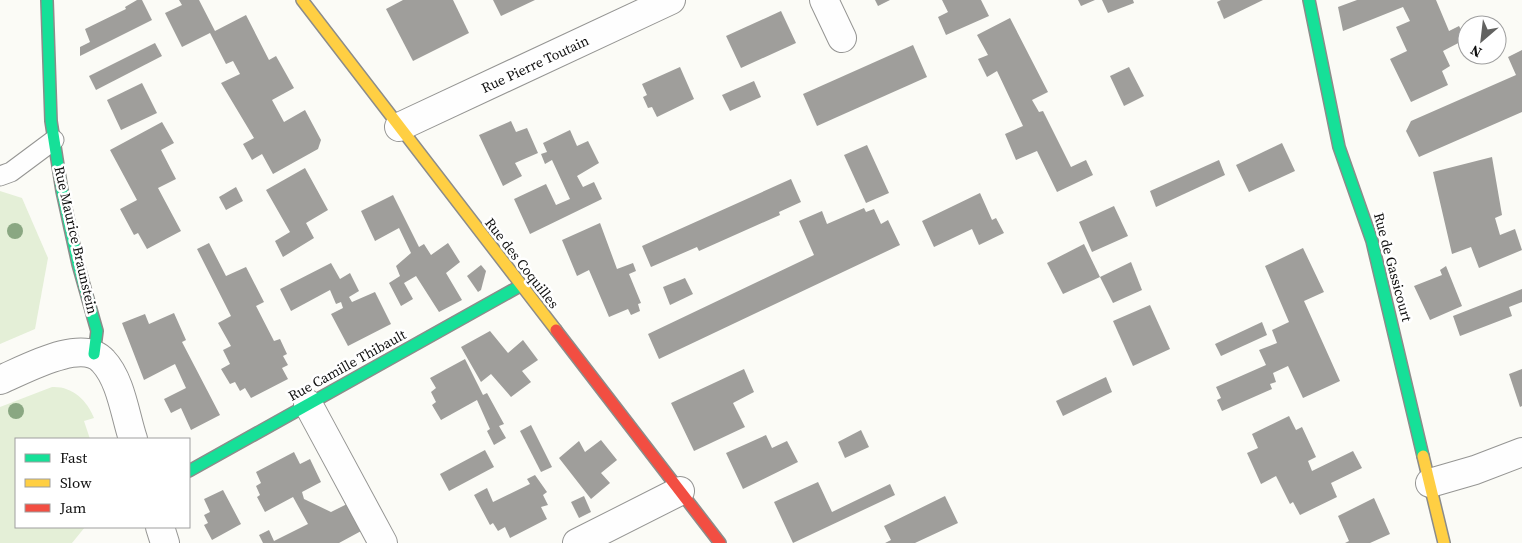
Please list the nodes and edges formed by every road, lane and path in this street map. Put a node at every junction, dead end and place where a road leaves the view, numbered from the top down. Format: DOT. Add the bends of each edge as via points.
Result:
graph roads {
  1 [pos="47,0"];
  2 [pos="302,0"];
  3 [pos="671,0"];
  4 [pos="824,0"];
  5 [pos="1309,0"];
  6 [pos="842,38"];
  7 [pos="399,127"];
  8 [pos="54,140"];
  9 [pos="0,176"];
  10 [pos="520,286"];
  11 [pos="94,354"];
  12 [pos="0,380"];
  13 [pos="308,404"];
  14 [pos="133,438"];
  15 [pos="1522,452"];
  16 [pos="190,470"];
  17 [pos="1430,483"];
  18 [pos="680,491"];
  19 [pos="160,528"];
  20 [pos="165,543"];
  21 [pos="383,543"];
  22 [pos="577,543"];
  23 [pos="720,543"];
  24 [pos="1444,543"];
  1 -- 8 [label="street, Rue Maurice Braunstein"];
  2 -- 7 [label="street, Rue des Coquilles"];
  3 -- 7 [label="street, Rue Pierre Toutain"];
  4 -- 6 [label="street"];
  5 -- 17 [label="street, Rue de Gassicourt" via="1332,122 1372,242"];
  7 -- 10 [label="street, Rue des Coquilles"];
  8 -- 9 [label="lane" via="11,172"];
  8 -- 11 [label="street, Rue Maurice Braunstein" via="76,254 98,331"];
  10 -- 13 [label="street, Rue Camille Thibault"];
  10 -- 18 [label="street, Rue des Coquilles"];
  11 -- 12 [label="street" via="63,354"];
  11 -- 14 [label="street" via="102,360 114,380"];
  13 -- 16 [label="street, Rue Camille Thibault"];
  13 -- 21 [label="street"];
  15 -- 17 [label="street"];
  17 -- 24 [label="street, Rue de Gassicourt"];
  18 -- 22 [label="street"];
  18 -- 23 [label="street, Rue des Coquilles"];
  19 -- 20 [label="street"];
}
